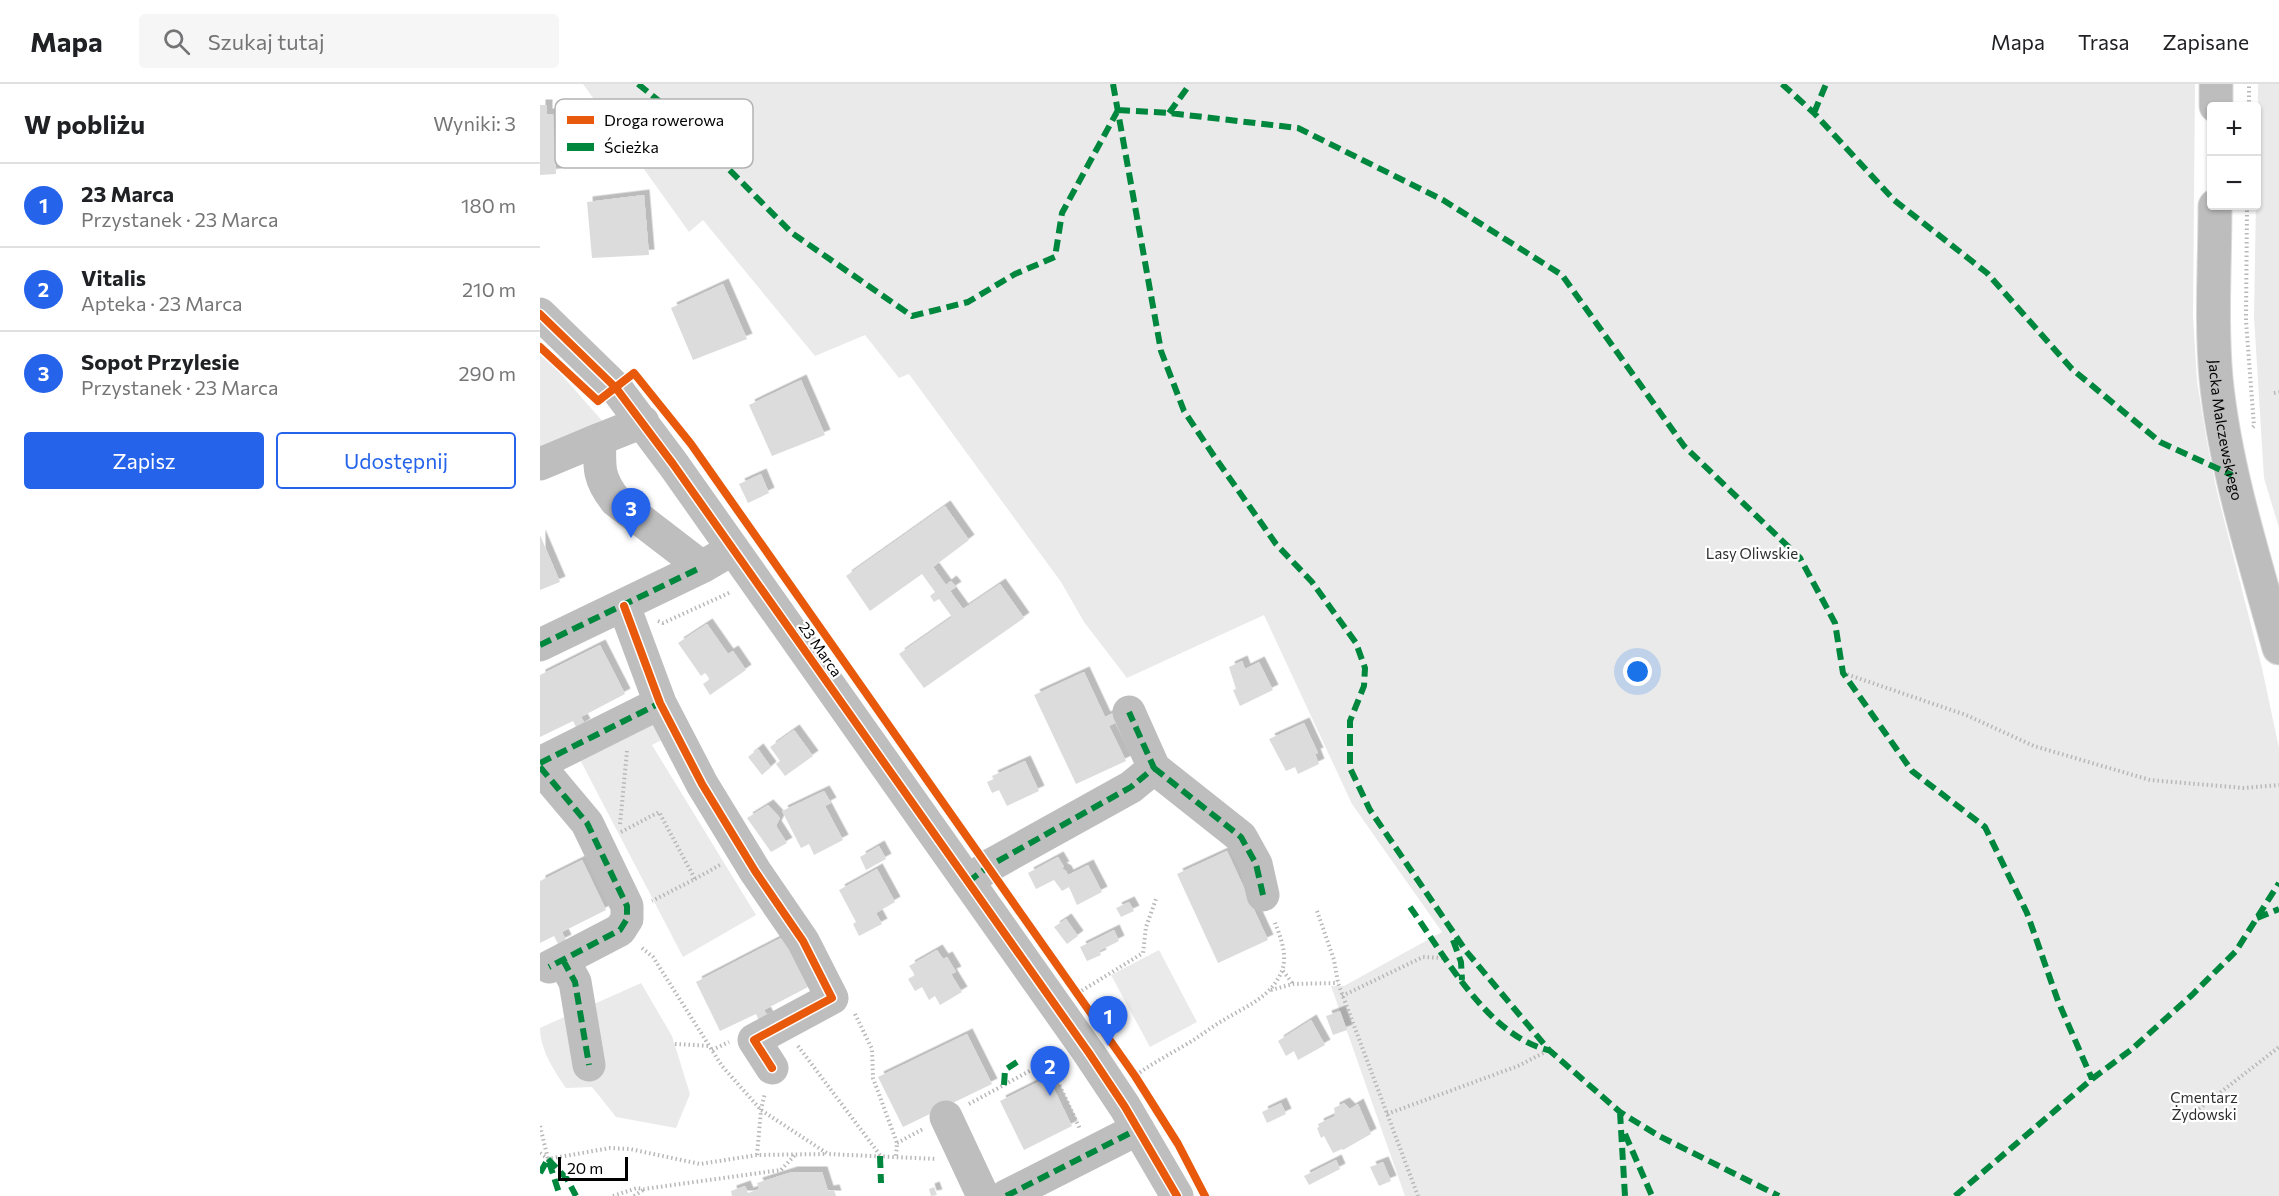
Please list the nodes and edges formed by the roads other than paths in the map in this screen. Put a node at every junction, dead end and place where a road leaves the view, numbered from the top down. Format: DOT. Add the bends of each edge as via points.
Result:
graph roads {
  1 [pos="2216,84"];
  2 [pos="2216,102"];
  3 [pos="2215,210"];
  4 [pos="540,314"];
  5 [pos="643,422"];
  6 [pos="600,439"];
  7 [pos="540,464"];
  8 [pos="734,549"];
  9 [pos="702,567"];
  10 [pos="628,618"];
  11 [pos="540,645"];
  12 [pos="2279,648"];
  13 [pos="660,703"];
  14 [pos="1129,712"];
  15 [pos="540,765"];
  16 [pos="1154,768"];
  17 [pos="968,882"];
  18 [pos="1263,895"];
  19 [pos="589,1065"];
  20 [pos="772,1068"];
  21 [pos="946,1117"];
  22 [pos="1138,1129"];
  23 [pos="983,1196"];
  24 [pos="1006,1196"];
  25 [pos="1177,1196"];
  1 -- 2 [label="main road"];
  3 -- 12 [label="main road, Jacka Malczewskiego" via="2214,339 2222,425"];
  4 -- 5 [label="street, 23 Marca" via="616,388"];
  5 -- 6 [label="street"];
  5 -- 8 [label="street, 23 Marca"];
  6 -- 7 [label="street"];
  6 -- 9 [label="street" via="599,473 606,489 616,501"];
  8 -- 9 [label="street"];
  8 -- 17 [label="street, 23 Marca"];
  9 -- 10 [label="street"];
  10 -- 11 [label="street"];
  10 -- 13 [label="street"];
  13 -- 15 [label="street"];
  13 -- 20 [label="street" via="702,784 803,941 832,998 754,1040"];
  14 -- 16 [label="street"];
  15 -- 19 [label="street" via="587,823 627,906 627,919 620,930 556,963 575,982"];
  16 -- 17 [label="street" via="1131,787 989,866"];
  16 -- 18 [label="street" via="1241,837 1256,864"];
  17 -- 22 [label="street, 23 Marca"];
  21 -- 23 [label="street"];
  22 -- 24 [label="street"];
  22 -- 25 [label="street, 23 Marca"];
}
